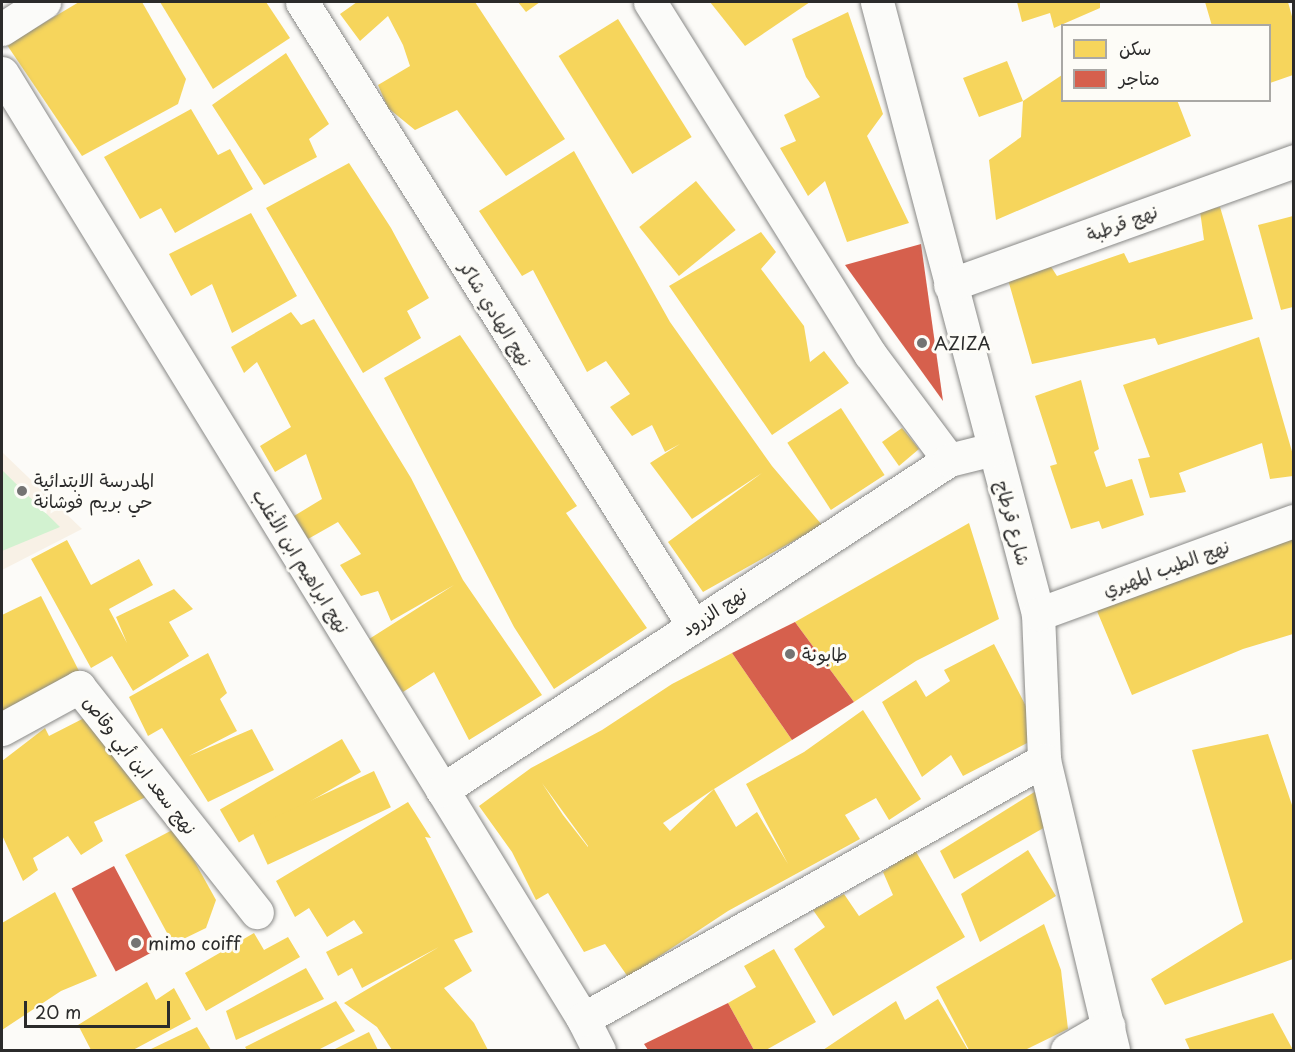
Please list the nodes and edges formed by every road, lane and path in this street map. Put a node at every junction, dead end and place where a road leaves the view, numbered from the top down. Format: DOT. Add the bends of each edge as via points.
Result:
graph roads {
  1 [pos="44,2"];
  2 [pos="302,2"];
  3 [pos="650,2"];
  4 [pos="876,2"];
  5 [pos="2,29"];
  6 [pos="2,73"];
  7 [pos="1293,161"];
  8 [pos="950,285"];
  9 [pos="993,449"];
  10 [pos="949,460"];
  11 [pos="1293,521"];
  12 [pos="1038,614"];
  13 [pos="693,625"];
  14 [pos="2,729"];
  15 [pos="1044,760"];
  16 [pos="442,790"];
  17 [pos="257,912"];
  18 [pos="583,1019"];
  19 [pos="1111,1038"];
  20 [pos="599,1050"];
  21 [pos="1067,1050"];
  1 -- 5 [label="street"];
  2 -- 13 [label="street, نهج الهادي شاكر"];
  3 -- 10 [label="street" via="870,354"];
  4 -- 8 [label="street, شارع قرطاج"];
  6 -- 16 [label="street, نهج ابراهيم ابن الأغلب"];
  7 -- 8 [label="street, نهج قرطبة"];
  8 -- 9 [label="street, شارع قرطاج"];
  9 -- 10 [label="street, نهج الزرود"];
  9 -- 12 [label="street, شارع قرطاج"];
  10 -- 13 [label="street, نهج الزرود"];
  11 -- 12 [label="street, نهج الطيب المهيري"];
  12 -- 15 [label="street, شارع قرطاج"];
  13 -- 16 [label="street, نهج الزرود"];
  14 -- 17 [label="street, نهج سعد ابن أبي وقاص" via="79,687"];
  15 -- 18 [label="street"];
  15 -- 19 [label="street, شارع قرطاج"];
  16 -- 18 [label="street, نهج ابراهيم ابن الأغلب"];
  18 -- 20 [label="street, نهج ابراهيم ابن الأغلب"];
  19 -- 21 [label="street"];
}
